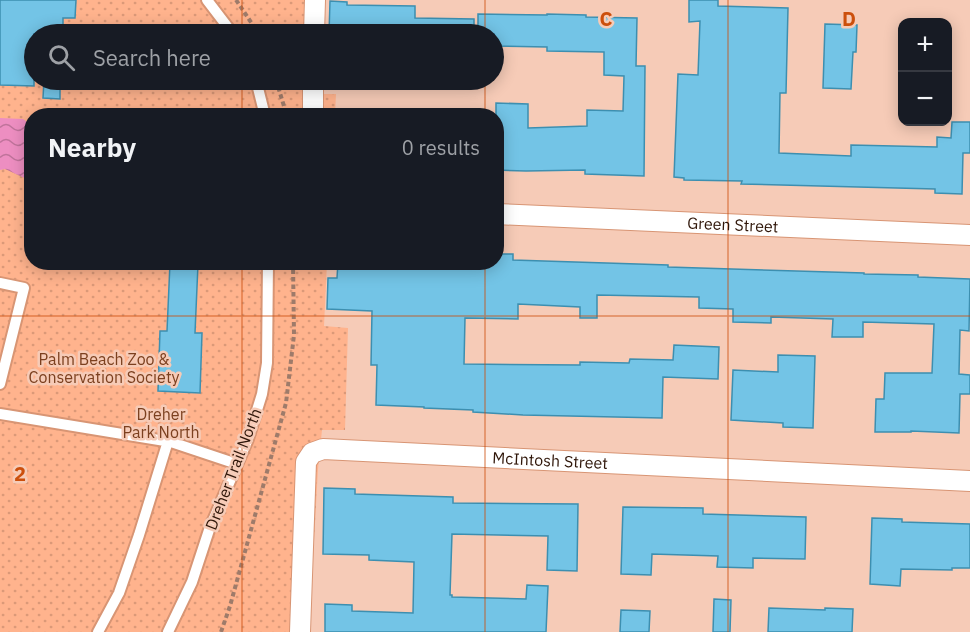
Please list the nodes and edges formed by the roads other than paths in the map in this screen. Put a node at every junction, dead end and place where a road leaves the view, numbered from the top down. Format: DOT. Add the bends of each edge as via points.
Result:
graph roads {
  1 [pos="207,0"];
  2 [pos="315,0"];
  3 [pos="225,24"];
  4 [pos="314,24"];
  5 [pos="258,90"];
  6 [pos="313,90"];
  7 [pos="263,108"];
  8 [pos="313,108"];
  9 [pos="504,214"];
  10 [pos="970,235"];
  11 [pos="268,270"];
  12 [pos="0,283"];
  13 [pos="0,384"];
  14 [pos="0,414"];
  15 [pos="168,441"];
  16 [pos="237,464"];
  17 [pos="970,481"];
  18 [pos="98,632"];
  19 [pos="168,632"];
  20 [pos="300,632"];
  1 -- 3 [label="lane"];
  2 -- 4 [label="street"];
  5 -- 7 [label="lane"];
  6 -- 8 [label="street"];
  9 -- 10 [label="street, Green Street"];
  11 -- 16 [label="lane, Dreher Trail North" via="267,363 248,439"];
  12 -- 13 [label="lane" via="24,288"];
  14 -- 15 [label="lane"];
  15 -- 16 [label="lane"];
  15 -- 18 [label="lane" via="119,593"];
  16 -- 19 [label="lane, Dreher Trail North" via="192,582"];
  17 -- 20 [label="street, McIntosh Street" via="323,449 312,453 306,462"];
}
